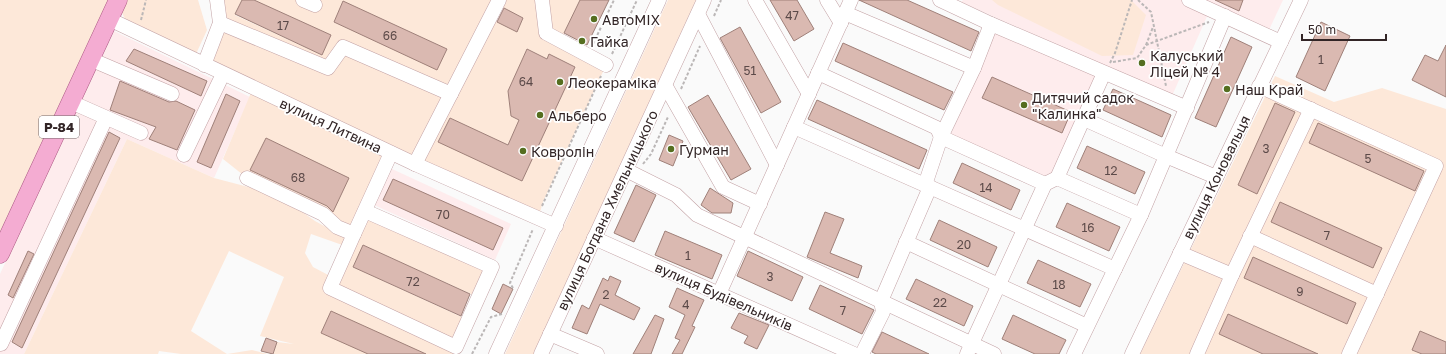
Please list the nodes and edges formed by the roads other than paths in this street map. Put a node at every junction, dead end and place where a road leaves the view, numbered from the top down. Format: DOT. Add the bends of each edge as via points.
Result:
graph roads {
  1 [pos="118,0"];
  2 [pos="217,0"];
  3 [pos="499,0"];
  4 [pos="542,0"];
  5 [pos="659,0"];
  6 [pos="704,0"];
  7 [pos="755,0"];
  8 [pos="827,0"];
  9 [pos="940,0"];
  10 [pos="1189,0"];
  11 [pos="1301,0"];
  12 [pos="846,12"];
  13 [pos="698,14"];
  14 [pos="1226,16"];
  15 [pos="109,19"];
  16 [pos="220,23"];
  17 [pos="991,24"];
  18 [pos="1281,42"];
  19 [pos="90,59"];
  20 [pos="204,64"];
  21 [pos="606,65"];
  22 [pos="974,68"];
  23 [pos="1107,68"];
  24 [pos="818,73"];
  25 [pos="223,74"];
  26 [pos="665,85"];
  27 [pos="1259,86"];
  28 [pos="172,94"];
  29 [pos="451,94"];
  30 [pos="809,94"];
  31 [pos="71,102"];
  32 [pos="1187,108"];
  33 [pos="1311,109"];
  34 [pos="106,118"];
  35 [pos="1084,119"];
  36 [pos="794,127"];
  37 [pos="141,133"];
  38 [pos="941,137"];
  39 [pos="391,153"];
  40 [pos="184,155"];
  41 [pos="1166,156"];
  42 [pos="415,164"];
  43 [pos="777,166"];
  44 [pos="626,170"];
  45 [pos="1216,177"];
  46 [pos="247,178"];
  47 [pos="1051,181"];
  48 [pos="928,186"];
  49 [pos="760,204"];
  50 [pos="365,211"];
  51 [pos="1141,215"];
  52 [pos="556,226"];
  53 [pos="1025,230"];
  54 [pos="354,234"];
  55 [pos="1250,236"];
  56 [pos="745,237"];
  57 [pos="594,238"];
  58 [pos="906,242"];
  59 [pos="1180,253"];
  60 [pos="0,254"];
  61 [pos="1115,270"];
  62 [pos="1232,275"];
  63 [pos="1000,285"];
  64 [pos="719,294"];
  65 [pos="1377,294"];
  66 [pos="880,301"];
  67 [pos="1087,326"];
  68 [pos="550,334"];
  69 [pos="1,344"];
  70 [pos="970,349"];
  71 [pos="454,351"];
  72 [pos="1199,353"];
  73 [pos="496,354"];
  74 [pos="541,354"];
  75 [pos="597,354"];
  76 [pos="854,354"];
  77 [pos="862,354"];
  78 [pos="994,354"];
  79 [pos="1074,354"];
  80 [pos="1132,354"];
  81 [pos="1349,354"];
  1 -- 15 [label="main road, Р-84"];
  2 -- 16 [label="street"];
  3 -- 29 [label="street"];
  4 -- 21 [label="street" via="546,33"];
  5 -- 52 [label="street"];
  6 -- 13 [label="street, вулиця Богдана Хмельницького"];
  7 -- 30 [label="street"];
  8 -- 12 [label="street"];
  9 -- 17 [label="street"];
  10 -- 14 [label="street"];
  11 -- 18 [label="street, вулиця Коновальця"];
  12 -- 22 [label="street"];
  12 -- 24 [label="street"];
  13 -- 26 [label="street, вулиця Богдана Хмельницького"];
  13 -- 43 [label="street"];
  14 -- 18 [label="street"];
  14 -- 32 [label="street"];
  15 -- 19 [label="main road, Р-84"];
  15 -- 20 [label="street, вулиця Литвина"];
  16 -- 20 [label="street"];
  16 -- 29 [label="street" via="328,68 344,47"];
  17 -- 22 [label="street"];
  17 -- 23 [label="street"];
  18 -- 27 [label="street, вулиця Коновальця"];
  19 -- 28 [label="street"];
  19 -- 31 [label="main road, Р-84"];
  20 -- 25 [label="street, вулиця Литвина"];
  22 -- 38 [label="street"];
  23 -- 32 [label="street"];
  23 -- 35 [label="street"];
  24 -- 30 [label="street"];
  24 -- 38 [label="street" via="937,128"];
  25 -- 39 [label="street, вулиця Литвина"];
  25 -- 40 [label="street"];
  26 -- 44 [label="street, вулиця Богдана Хмельницького"];
  26 -- 49 [label="street" via="723,187"];
  27 -- 33 [label="street"];
  27 -- 45 [label="street, вулиця Коновальця"];
  29 -- 42 [label="street"];
  30 -- 36 [label="street"];
  31 -- 34 [label="street"];
  31 -- 60 [label="main road, Р-84"];
  32 -- 41 [label="street"];
  33 -- 55 [label="street"];
  33 -- 65 [label="street" via="1436,166"];
  34 -- 37 [label="street"];
  34 -- 69 [label="street"];
  35 -- 41 [label="street"];
  35 -- 47 [label="street"];
  36 -- 43 [label="street"];
  36 -- 48 [label="street"];
  38 -- 47 [label="street"];
  38 -- 48 [label="street"];
  39 -- 42 [label="street, вулиця Литвина"];
  39 -- 50 [label="street"];
  41 -- 45 [label="street"];
  41 -- 51 [label="street"];
  42 -- 52 [label="street, вулиця Литвина"];
  43 -- 49 [label="street"];
  44 -- 56 [label="street" via="676,195 697,215"];
  44 -- 57 [label="street, вулиця Богдана Хмельницького"];
  45 -- 59 [label="street, вулиця Коновальця"];
  46 -- 54 [label="street" via="323,214 337,227"];
  47 -- 51 [label="street"];
  47 -- 53 [label="street"];
  48 -- 53 [label="street"];
  48 -- 58 [label="street"];
  49 -- 56 [label="street"];
  50 -- 54 [label="street"];
  50 -- 71 [label="street" via="492,267"];
  51 -- 61 [label="street"];
  52 -- 73 [label="street"];
  53 -- 61 [label="street"];
  53 -- 63 [label="street"];
  54 -- 71 [label="street" via="330,288"];
  55 -- 62 [label="street"];
  55 -- 65 [label="street"];
  56 -- 64 [label="street"];
  56 -- 66 [label="street"];
  57 -- 64 [label="street, вулиця Будівельників"];
  57 -- 68 [label="street, вулиця Богдана Хмельницького"];
  58 -- 63 [label="street"];
  58 -- 66 [label="street"];
  59 -- 62 [label="street"];
  59 -- 80 [label="street, вулиця Коновальця"];
  61 -- 67 [label="street"];
  62 -- 72 [label="street"];
  63 -- 67 [label="street"];
  63 -- 70 [label="street"];
  64 -- 76 [label="street, вулиця Будівельників"];
  65 -- 81 [label="street"];
  66 -- 70 [label="street"];
  66 -- 77 [label="street" via="882,312"];
  67 -- 79 [label="street"];
  68 -- 74 [label="street, вулиця Богдана Хмельницького"];
  68 -- 75 [label="street"];
  70 -- 78 [label="street"];
}
